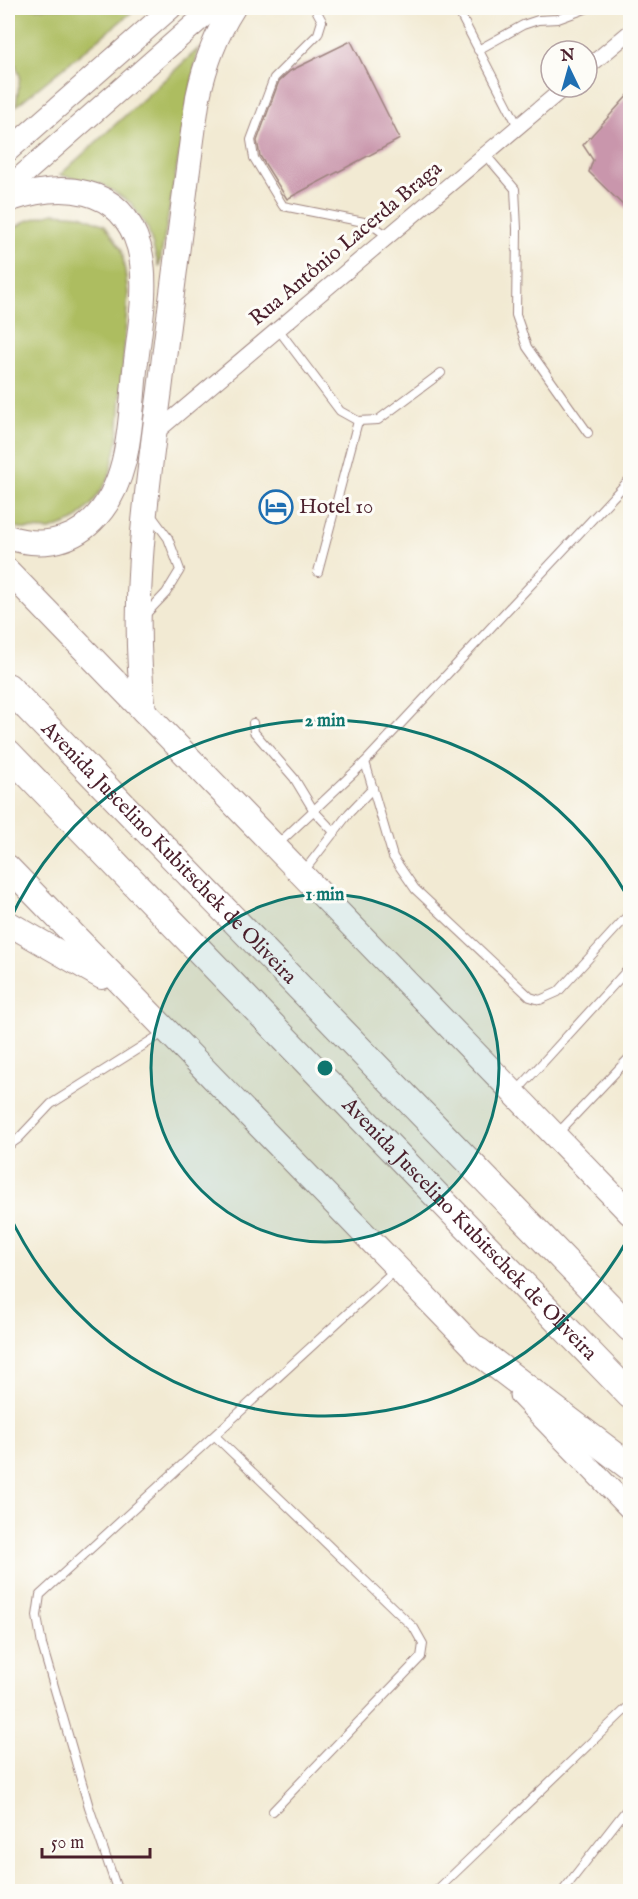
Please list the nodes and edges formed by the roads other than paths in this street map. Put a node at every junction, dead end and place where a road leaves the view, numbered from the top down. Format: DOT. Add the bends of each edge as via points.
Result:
graph roads {
  1 [pos="171,8"];
  2 [pos="213,8"];
  3 [pos="233,8"];
  4 [pos="315,8"];
  5 [pos="457,8"];
  6 [pos="588,8"];
  7 [pos="630,32"];
  8 [pos="478,50"];
  9 [pos="599,58"];
  10 [pos="551,99"];
  11 [pos="518,126"];
  12 [pos="8,151"];
  13 [pos="485,154"];
  14 [pos="8,188"];
  15 [pos="8,200"];
  16 [pos="388,236"];
  17 [pos="278,329"];
  18 [pos="441,373"];
  19 [pos="357,421"];
  20 [pos="154,434"];
  21 [pos="588,434"];
  22 [pos="630,479"];
  23 [pos="146,507"];
  24 [pos="8,537"];
  25 [pos="8,571"];
  26 [pos="318,572"];
  27 [pos="138,622"];
  28 [pos="8,687"];
  29 [pos="144,711"];
  30 [pos="253,723"];
  31 [pos="8,753"];
  32 [pos="365,762"];
  33 [pos="373,788"];
  34 [pos="314,811"];
  35 [pos="335,832"];
  36 [pos="275,847"];
  37 [pos="8,867"];
  38 [pos="302,875"];
  39 [pos="630,913"];
  40 [pos="8,923"];
  41 [pos="630,967"];
  42 [pos="132,995"];
  43 [pos="167,1031"];
  44 [pos="630,1057"];
  45 [pos="515,1094"];
  46 [pos="555,1136"];
  47 [pos="8,1146"];
  48 [pos="630,1213"];
  49 [pos="397,1268"];
  50 [pos="630,1328"];
  51 [pos="477,1351"];
  52 [pos="630,1395"];
  53 [pos="215,1436"];
  54 [pos="630,1467"];
  55 [pos="630,1509"];
  56 [pos="630,1704"];
  57 [pos="630,1805"];
  58 [pos="273,1811"];
  59 [pos="118,1892"];
  60 [pos="435,1892"];
  61 [pos="562,1892"];
  1 -- 12 [label="main road"];
  2 -- 14 [label="main road"];
  3 -- 20 [label="main road" via="212,45 198,97"];
  4 -- 16 [label="lane" via="322,21 318,34 274,78 251,140 254,158 283,206 369,223"];
  5 -- 8 [label="lane"];
  6 -- 8 [label="lane" via="558,19 523,25"];
  7 -- 9 [label="street"];
  8 -- 11 [label="lane"];
  10 -- 11 [label="street, Rua Antônio Lacerda Braga"];
  11 -- 13 [label="street, Rua Antônio Lacerda Braga"];
  13 -- 16 [label="street, Rua Antônio Lacerda Braga"];
  13 -- 21 [label="lane" via="515,189 516,315 527,346"];
  15 -- 24 [label="main road" via="45,190 68,189 103,199 119,211 131,228 142,272 127,445 116,485 105,506 77,534 39,544"];
  16 -- 17 [label="street, Rua Antônio Lacerda Braga"];
  17 -- 19 [label="lane" via="340,411"];
  17 -- 20 [label="street, Rua Antônio Lacerda Braga"];
  18 -- 19 [label="lane" via="378,420"];
  19 -- 26 [label="lane"];
  20 -- 23 [label="main road"];
  22 -- 32 [label="lane"];
  23 -- 27 [label="main road"];
  23 -- 27 [label="lane" via="168,538 180,570 166,593"];
  25 -- 29 [label="main road"];
  27 -- 29 [label="main road"];
  28 -- 50 [label="highway, Avenida Juscelino Kubitschek de Oliveira"];
  29 -- 36 [label="main road"];
  30 -- 34 [label="lane" via="254,732 294,778"];
  31 -- 52 [label="highway, Avenida Juscelino Kubitschek de Oliveira"];
  32 -- 33 [label="lane"];
  32 -- 34 [label="lane"];
  33 -- 35 [label="lane"];
  33 -- 39 [label="lane" via="393,857 415,889 530,998 540,1000 558,992"];
  34 -- 35 [label="lane"];
  34 -- 36 [label="lane"];
  35 -- 38 [label="lane"];
  36 -- 38 [label="main road"];
  37 -- 42 [label="main road"];
  38 -- 45 [label="main road"];
  40 -- 42 [label="main road"];
  41 -- 45 [label="lane"];
  42 -- 43 [label="main road"];
  43 -- 47 [label="lane" via="51,1104"];
  43 -- 49 [label="main road"];
  44 -- 46 [label="lane"];
  45 -- 46 [label="main road"];
  46 -- 48 [label="main road"];
  49 -- 51 [label="main road"];
  49 -- 53 [label="lane"];
  51 -- 54 [label="highway"];
  51 -- 55 [label="main road"];
  53 -- 58 [label="lane" via="414,1628 423,1644 421,1657"];
  53 -- 59 [label="lane" via="40,1595 37,1616 42,1645"];
  56 -- 60 [label="lane"];
  57 -- 61 [label="lane"];
}
